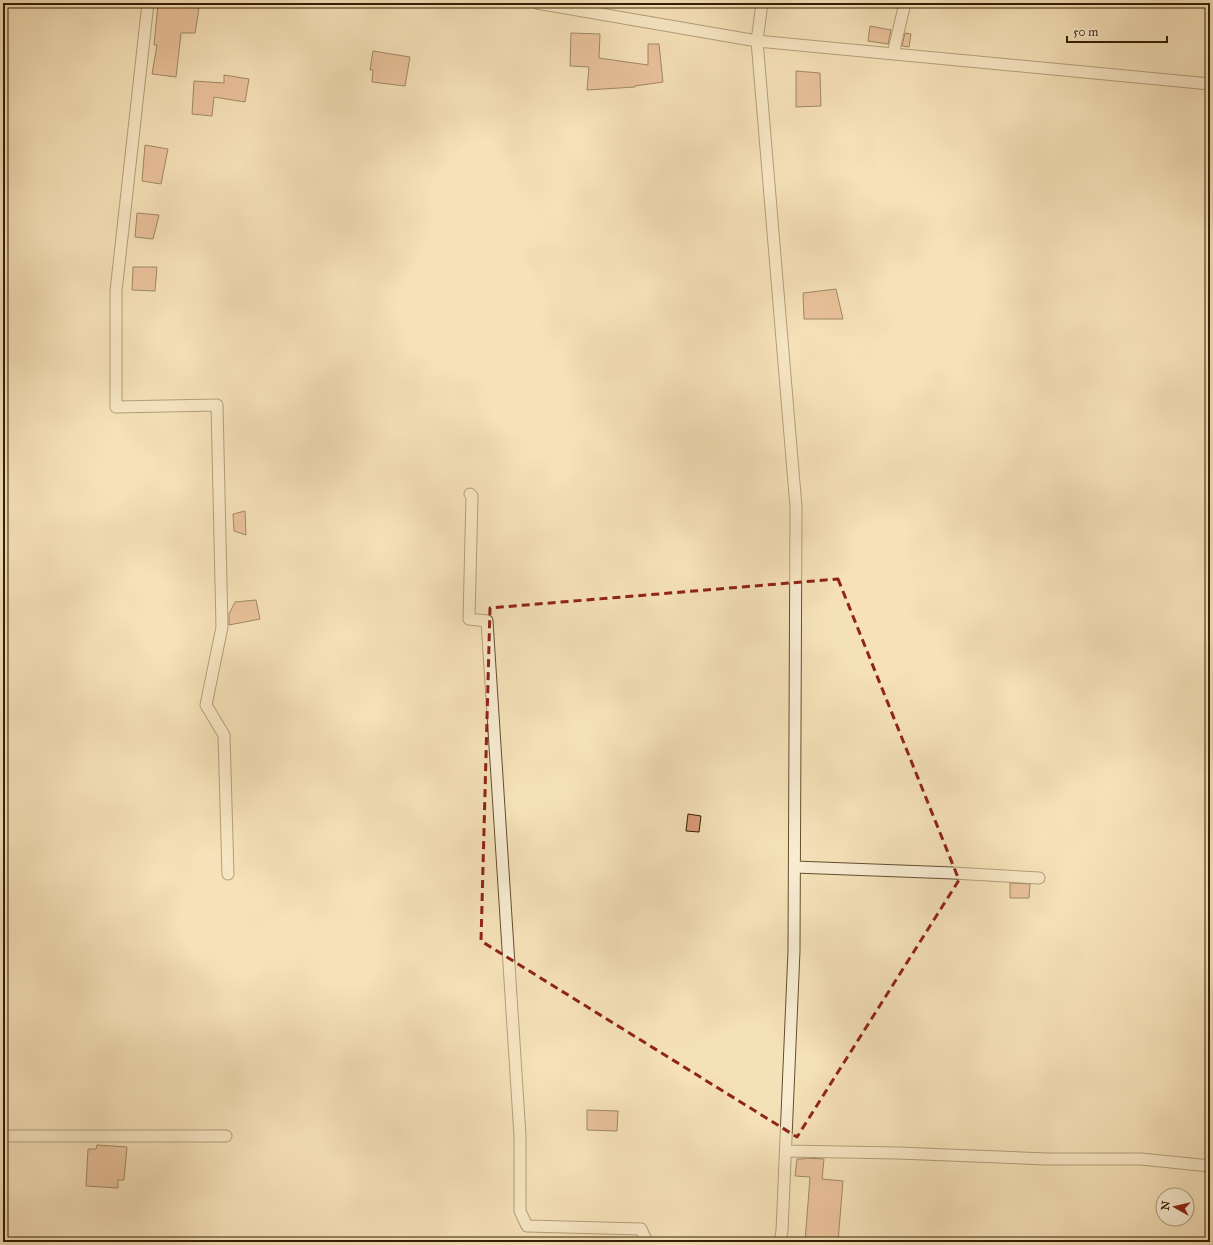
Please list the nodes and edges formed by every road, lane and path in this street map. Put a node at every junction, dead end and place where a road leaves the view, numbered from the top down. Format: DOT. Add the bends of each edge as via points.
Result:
graph roads {
  1 [pos="148,3"];
  2 [pos="537,3"];
  3 [pos="762,3"];
  4 [pos="905,3"];
  5 [pos="550,5"];
  6 [pos="757,41"];
  7 [pos="893,54"];
  8 [pos="1210,84"];
  9 [pos="470,494"];
  10 [pos="794,867"];
  11 [pos="228,874"];
  12 [pos="1039,878"];
  13 [pos="3,1136"];
  14 [pos="226,1136"];
  15 [pos="786,1151"];
  16 [pos="1210,1166"];
  17 [pos="647,1242"];
  18 [pos="780,1242"];
  1 -- 11 [label="street" via="116,291 116,408 217,405 222,627 206,705 224,735"];
  2 -- 5 [label="street"];
  3 -- 6 [label="street"];
  4 -- 7 [label="street"];
  5 -- 6 [label="street"];
  6 -- 7 [label="street"];
  6 -- 10 [label="street" via="796,507"];
  7 -- 8 [label="street"];
  9 -- 17 [label="street" via="472,496 469,618 487,621 520,1136 520,1211 526,1226 641,1229"];
  10 -- 12 [label="street" via="953,872"];
  10 -- 15 [label="street" via="794,951"];
  13 -- 14 [label="street"];
  15 -- 16 [label="street" via="1046,1159 1141,1159"];
  15 -- 18 [label="street"];
}
